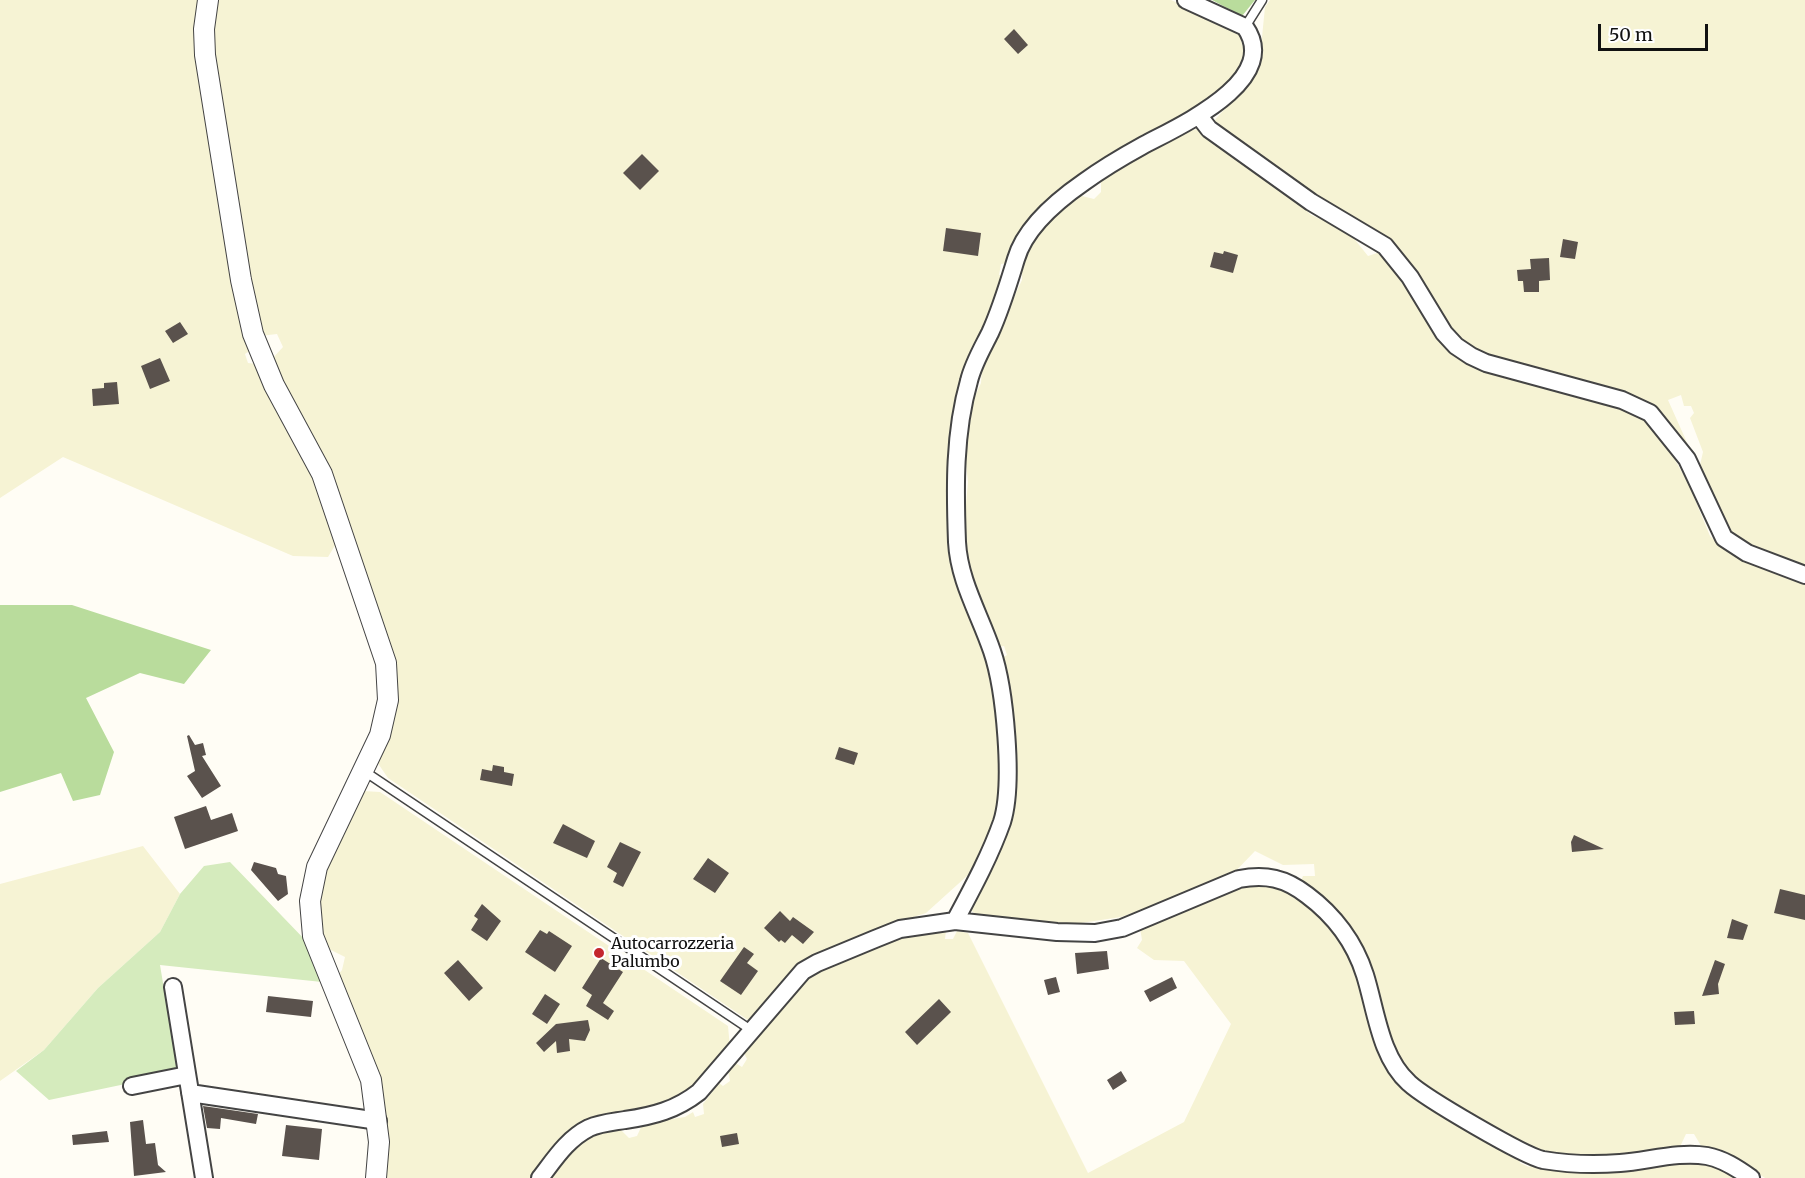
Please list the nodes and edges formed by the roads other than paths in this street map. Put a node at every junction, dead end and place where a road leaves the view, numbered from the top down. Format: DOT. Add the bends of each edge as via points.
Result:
graph roads {
  1 [pos="208,0"];
  2 [pos="1186,0"];
  3 [pos="1262,0"];
  4 [pos="1208,5"];
  5 [pos="1245,27"];
  6 [pos="1199,116"];
  7 [pos="1805,574"];
  8 [pos="364,771"];
  9 [pos="955,921"];
  10 [pos="173,987"];
  11 [pos="751,1030"];
  12 [pos="187,1075"];
  13 [pos="132,1086"];
  14 [pos="190,1093"];
  15 [pos="378,1121"];
  16 [pos="204,1178"];
  17 [pos="376,1178"];
  18 [pos="540,1178"];
  19 [pos="1751,1178"];
  1 -- 8 [label="street" via="204,29 208,78 253,334 274,385 322,474 386,663 386,718"];
  2 -- 4 [label="street"];
  3 -- 5 [label="lane"];
  4 -- 5 [label="street"];
  5 -- 6 [label="street" via="1253,46 1244,75 1237,86"];
  6 -- 7 [label="street" via="1209,129 1311,202 1385,246 1456,346 1486,363 1622,400 1650,412 1687,459 1724,538 1747,553"];
  6 -- 9 [label="street" via="1084,182 1032,231 1017,256 1007,291 969,380 957,445 957,545 965,582 999,674 1007,767 1003,819"];
  8 -- 11 [label="lane"];
  8 -- 15 [label="street" via="317,867 310,917 321,958 362,1053"];
  9 -- 11 [label="street" via="900,929 817,963 791,983"];
  9 -- 19 [label="street" via="1095,933 1149,919 1239,879 1269,876 1320,904 1352,945 1379,1029 1393,1062 1411,1085 1534,1157 1618,1163 1705,1156 1729,1163"];
  10 -- 12 [label="street"];
  11 -- 18 [label="street" via="688,1101 657,1114 589,1128 562,1149"];
  12 -- 13 [label="street"];
  12 -- 14 [label="street"];
  14 -- 15 [label="street"];
  14 -- 16 [label="street"];
  15 -- 17 [label="street"];
}
